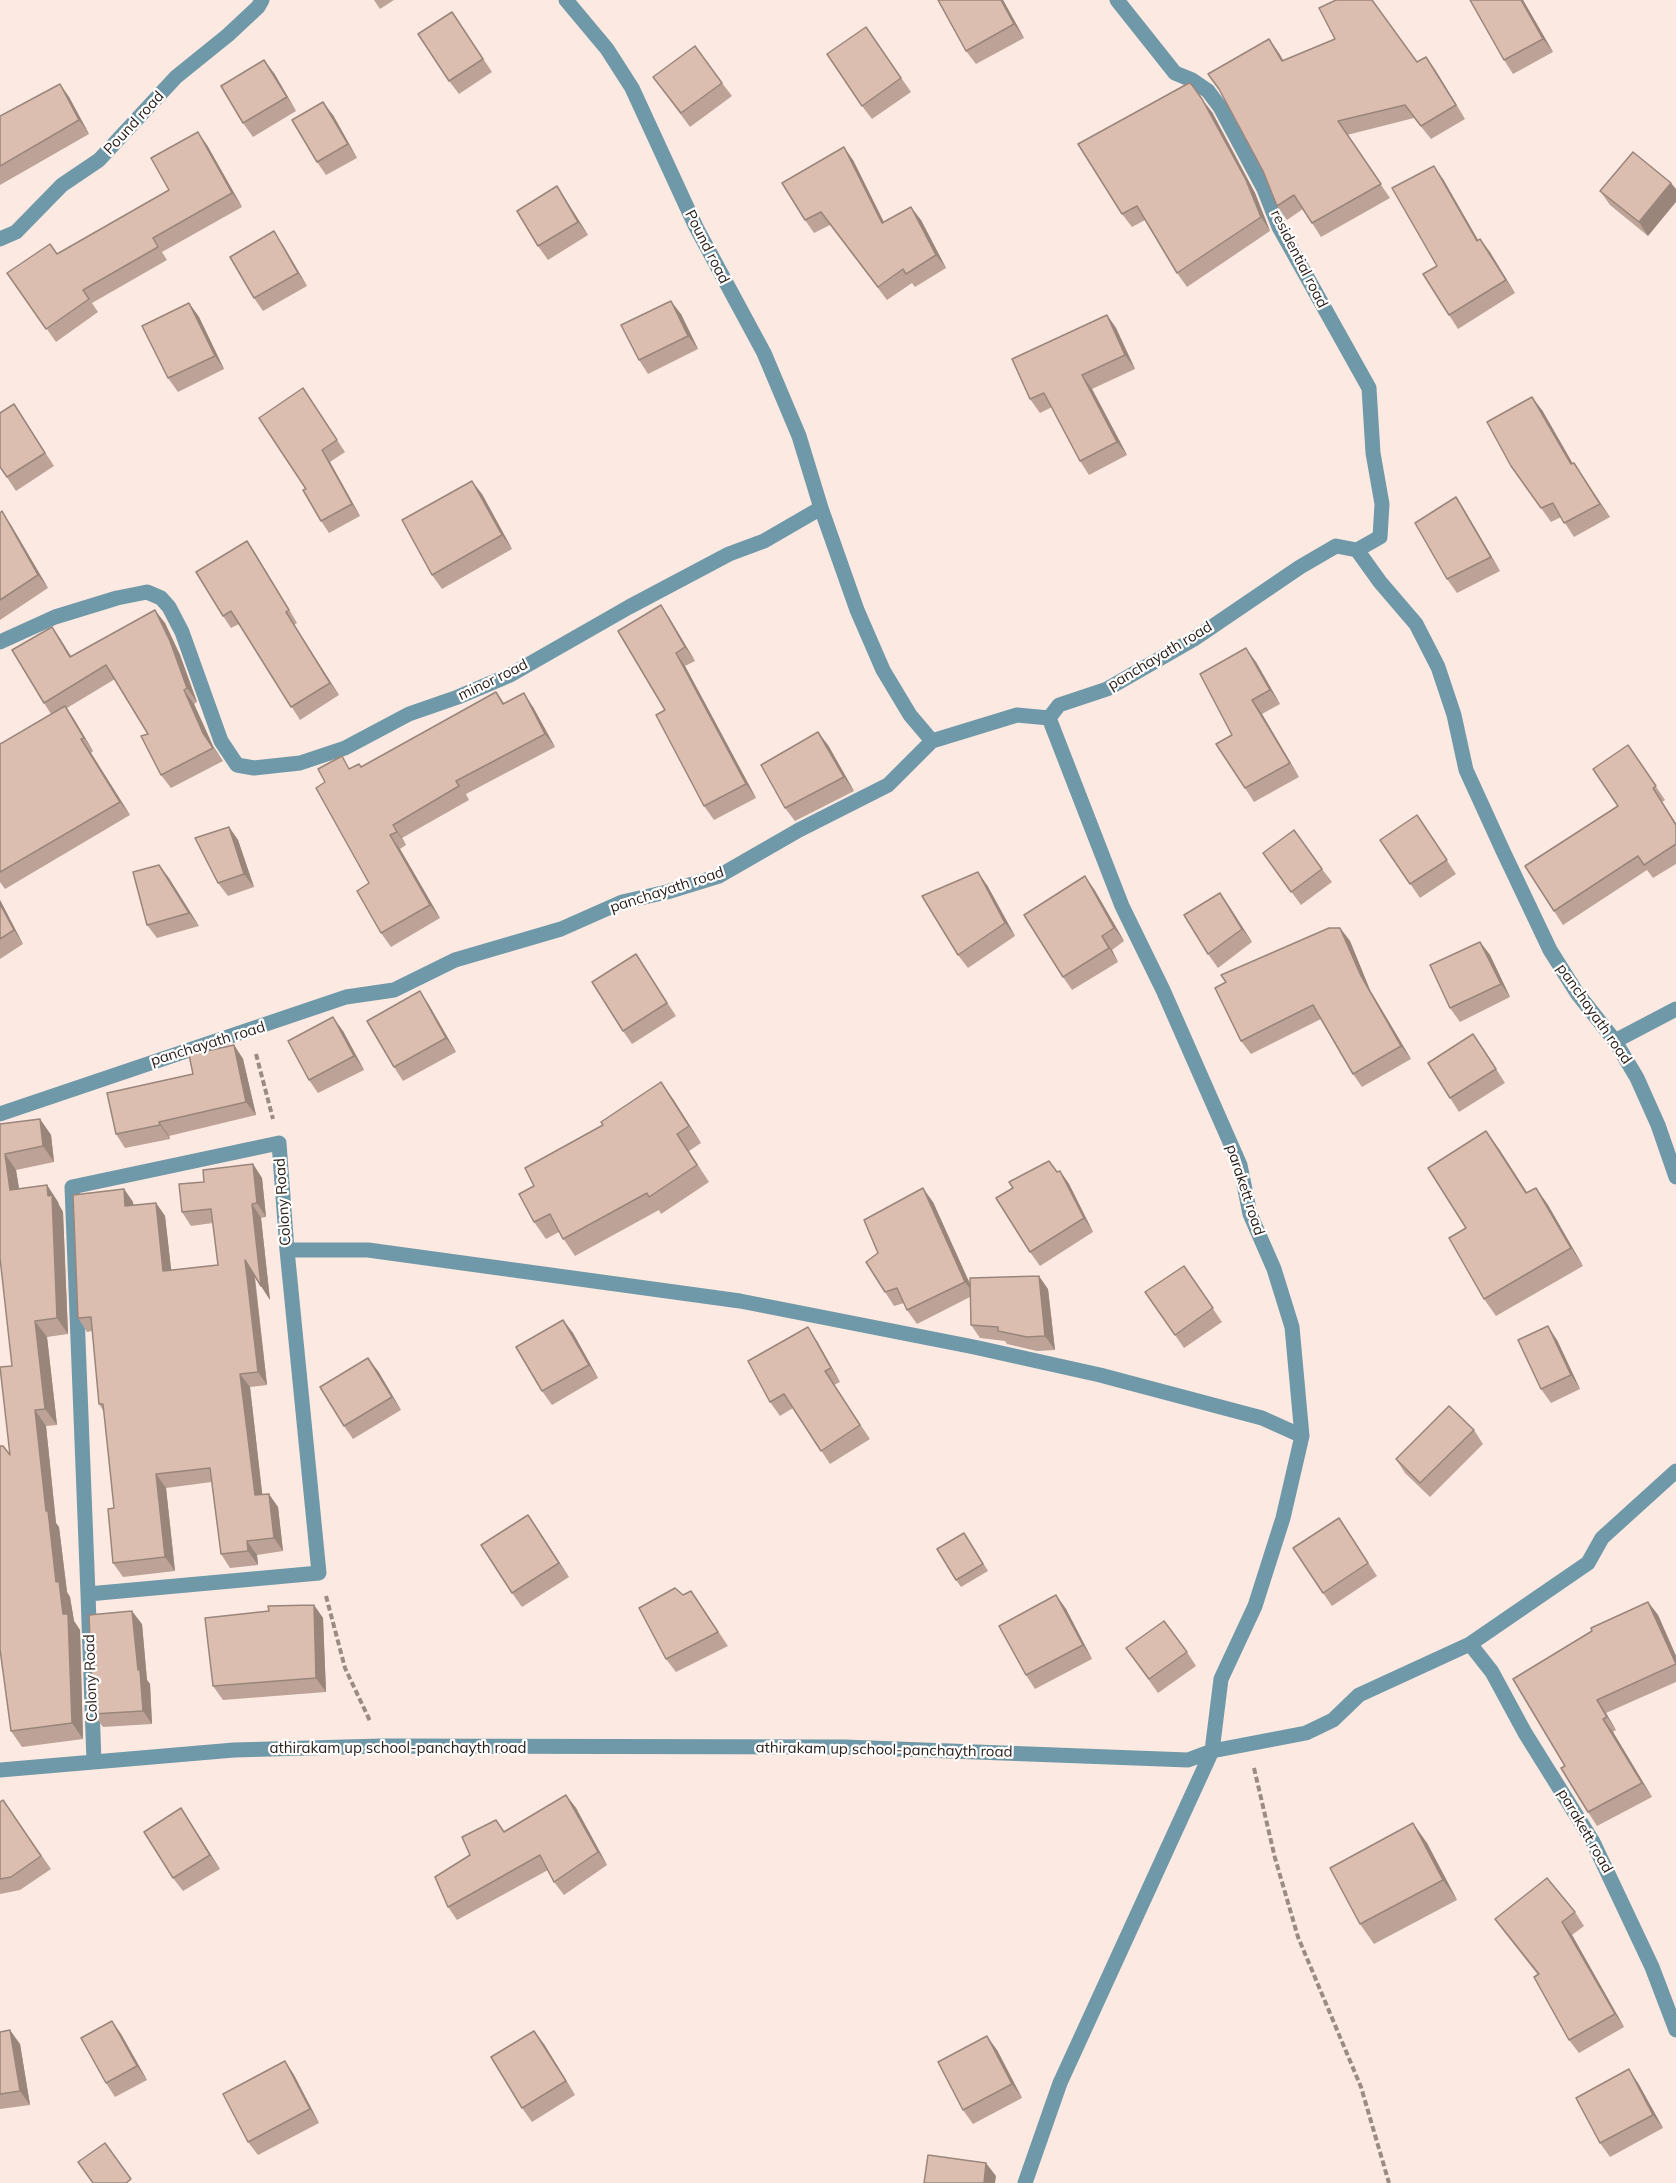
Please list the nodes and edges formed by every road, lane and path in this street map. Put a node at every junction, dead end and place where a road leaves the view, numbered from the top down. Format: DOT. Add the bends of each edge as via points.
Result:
graph roads {
  1 [pos="262,0"];
  2 [pos="566,0"];
  3 [pos="1117,0"];
  4 [pos="0,239"];
  5 [pos="821,508"];
  6 [pos="1357,550"];
  7 [pos="0,642"];
  8 [pos="1049,718"];
  9 [pos="932,741"];
  10 [pos="1676,1009"];
  11 [pos="251,1031"];
  12 [pos="1615,1041"];
  13 [pos="0,1114"];
  14 [pos="279,1143"];
  15 [pos="1676,1177"];
  16 [pos="287,1250"];
  17 [pos="1302,1436"];
  18 [pos="1676,1471"];
  19 [pos="319,1572"];
  20 [pos="88,1594"];
  21 [pos="1470,1644"];
  22 [pos="1248,1743"];
  23 [pos="382,1746"];
  24 [pos="1212,1751"];
  25 [pos="94,1762"];
  26 [pos="0,1770"];
  27 [pos="1676,2030"];
  28 [pos="1025,2183"];
  29 [pos="1389,2183"];
  1 -- 4 [label="street, Pound road" via="228,35 176,77 99,160 62,185 16,232"];
  2 -- 5 [label="street, Pound road" via="607,49 632,88 696,227 764,352 799,436"];
  3 -- 6 [label="street, residential road" via="1175,73 1208,91 1220,107 1264,189 1279,227 1369,388 1373,453 1382,504 1380,537"];
  5 -- 7 [label="street, minor road" via="764,541 729,554 628,607 510,675 408,714 345,747 300,763 254,768 237,765 221,741 182,632 169,607 147,592 55,617"];
  5 -- 9 [label="street" via="883,670 910,715"];
  6 -- 8 [label="street, panchayath road" via="1336,546 1194,639 1107,689 1059,705"];
  6 -- 12 [label="street, panchayath road" via="1416,624 1438,666 1466,770 1503,851 1551,950 1577,993"];
  8 -- 9 [label="street, panchayath road" via="1017,715"];
  8 -- 17 [label="street, parakett road" via="1122,906 1240,1165 1250,1214 1274,1269 1292,1327"];
  9 -- 11 [label="street, panchayath road" via="888,785 719,876 622,902 561,929 455,960 394,990 346,997"];
  10 -- 12 [label="street"];
  11 -- 13 [label="street, panchayath road"];
  11 -- 14 [label="path"];
  12 -- 15 [label="street, panchayath road" via="1637,1078"];
  14 -- 16 [label="street, Colony Road"];
  14 -- 20 [label="street, Colony Road" via="72,1187"];
  16 -- 17 [label="street" via="368,1250 740,1301 1101,1375 1262,1418"];
  16 -- 19 [label="street, Colony Road"];
  17 -- 24 [label="street, parakett road" via="1283,1518 1255,1606 1221,1679"];
  18 -- 21 [label="street, athirakam up school-panchayth road" via="1602,1538 1588,1563"];
  19 -- 20 [label="street"];
  19 -- 23 [label="path" via="345,1668"];
  20 -- 25 [label="street, Colony Road"];
  21 -- 22 [label="street, athirakam up school-panchayth road" via="1359,1695 1333,1720 1306,1733"];
  21 -- 27 [label="street, parakett road" via="1492,1672 1593,1842 1652,1967"];
  22 -- 24 [label="street, athirakam up school-panchayth road"];
  22 -- 29 [label="path" via="1298,1937 1361,2087"];
  23 -- 24 [label="street, athirakam up school-panchayth road" via="844,1747 1188,1760"];
  23 -- 25 [label="street, athirakam up school-panchayth road" via="234,1750"];
  24 -- 28 [label="street, parakett road" via="1060,2083"];
  25 -- 26 [label="street, athirakam up school-panchayth road"];
}
